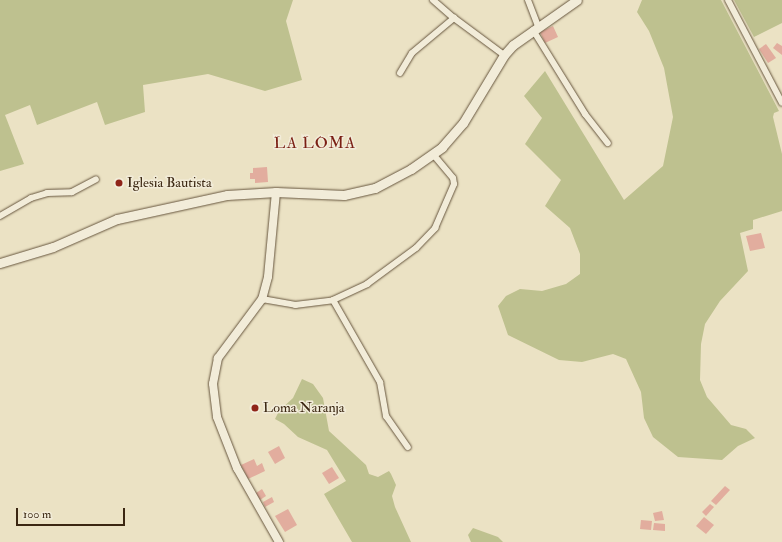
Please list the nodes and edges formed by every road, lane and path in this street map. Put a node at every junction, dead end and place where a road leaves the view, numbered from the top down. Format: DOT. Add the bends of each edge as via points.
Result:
graph roads {
  1 [pos="433,0"];
  2 [pos="528,0"];
  3 [pos="577,0"];
  4 [pos="728,0"];
  5 [pos="454,18"];
  6 [pos="535,28"];
  7 [pos="504,55"];
  8 [pos="400,73"];
  9 [pos="782,103"];
  10 [pos="608,143"];
  11 [pos="433,154"];
  12 [pos="96,179"];
  13 [pos="276,192"];
  14 [pos="0,216"];
  15 [pos="0,263"];
  16 [pos="262,299"];
  17 [pos="333,300"];
  18 [pos="408,447"];
  19 [pos="279,542"];
  1 -- 5 [label="street"];
  2 -- 6 [label="street"];
  3 -- 6 [label="main road"];
  4 -- 9 [label="street"];
  5 -- 7 [label="street"];
  5 -- 8 [label="street" via="412,54"];
  6 -- 7 [label="main road"];
  6 -- 10 [label="street" via="581,109"];
  7 -- 11 [label="main road" via="463,123"];
  11 -- 13 [label="main road" via="393,179 358,194"];
  11 -- 17 [label="street" via="453,178 454,184 430,235 407,256 372,280"];
  12 -- 14 [label="street" via="72,192 47,193 31,198"];
  13 -- 15 [label="main road" via="226,195 117,219 53,247"];
  13 -- 16 [label="street" via="268,277"];
  16 -- 17 [label="street" via="295,305"];
  16 -- 19 [label="street" via="218,358 213,374 213,399 217,417 237,468"];
  17 -- 18 [label="street" via="380,382 386,416"];
}
